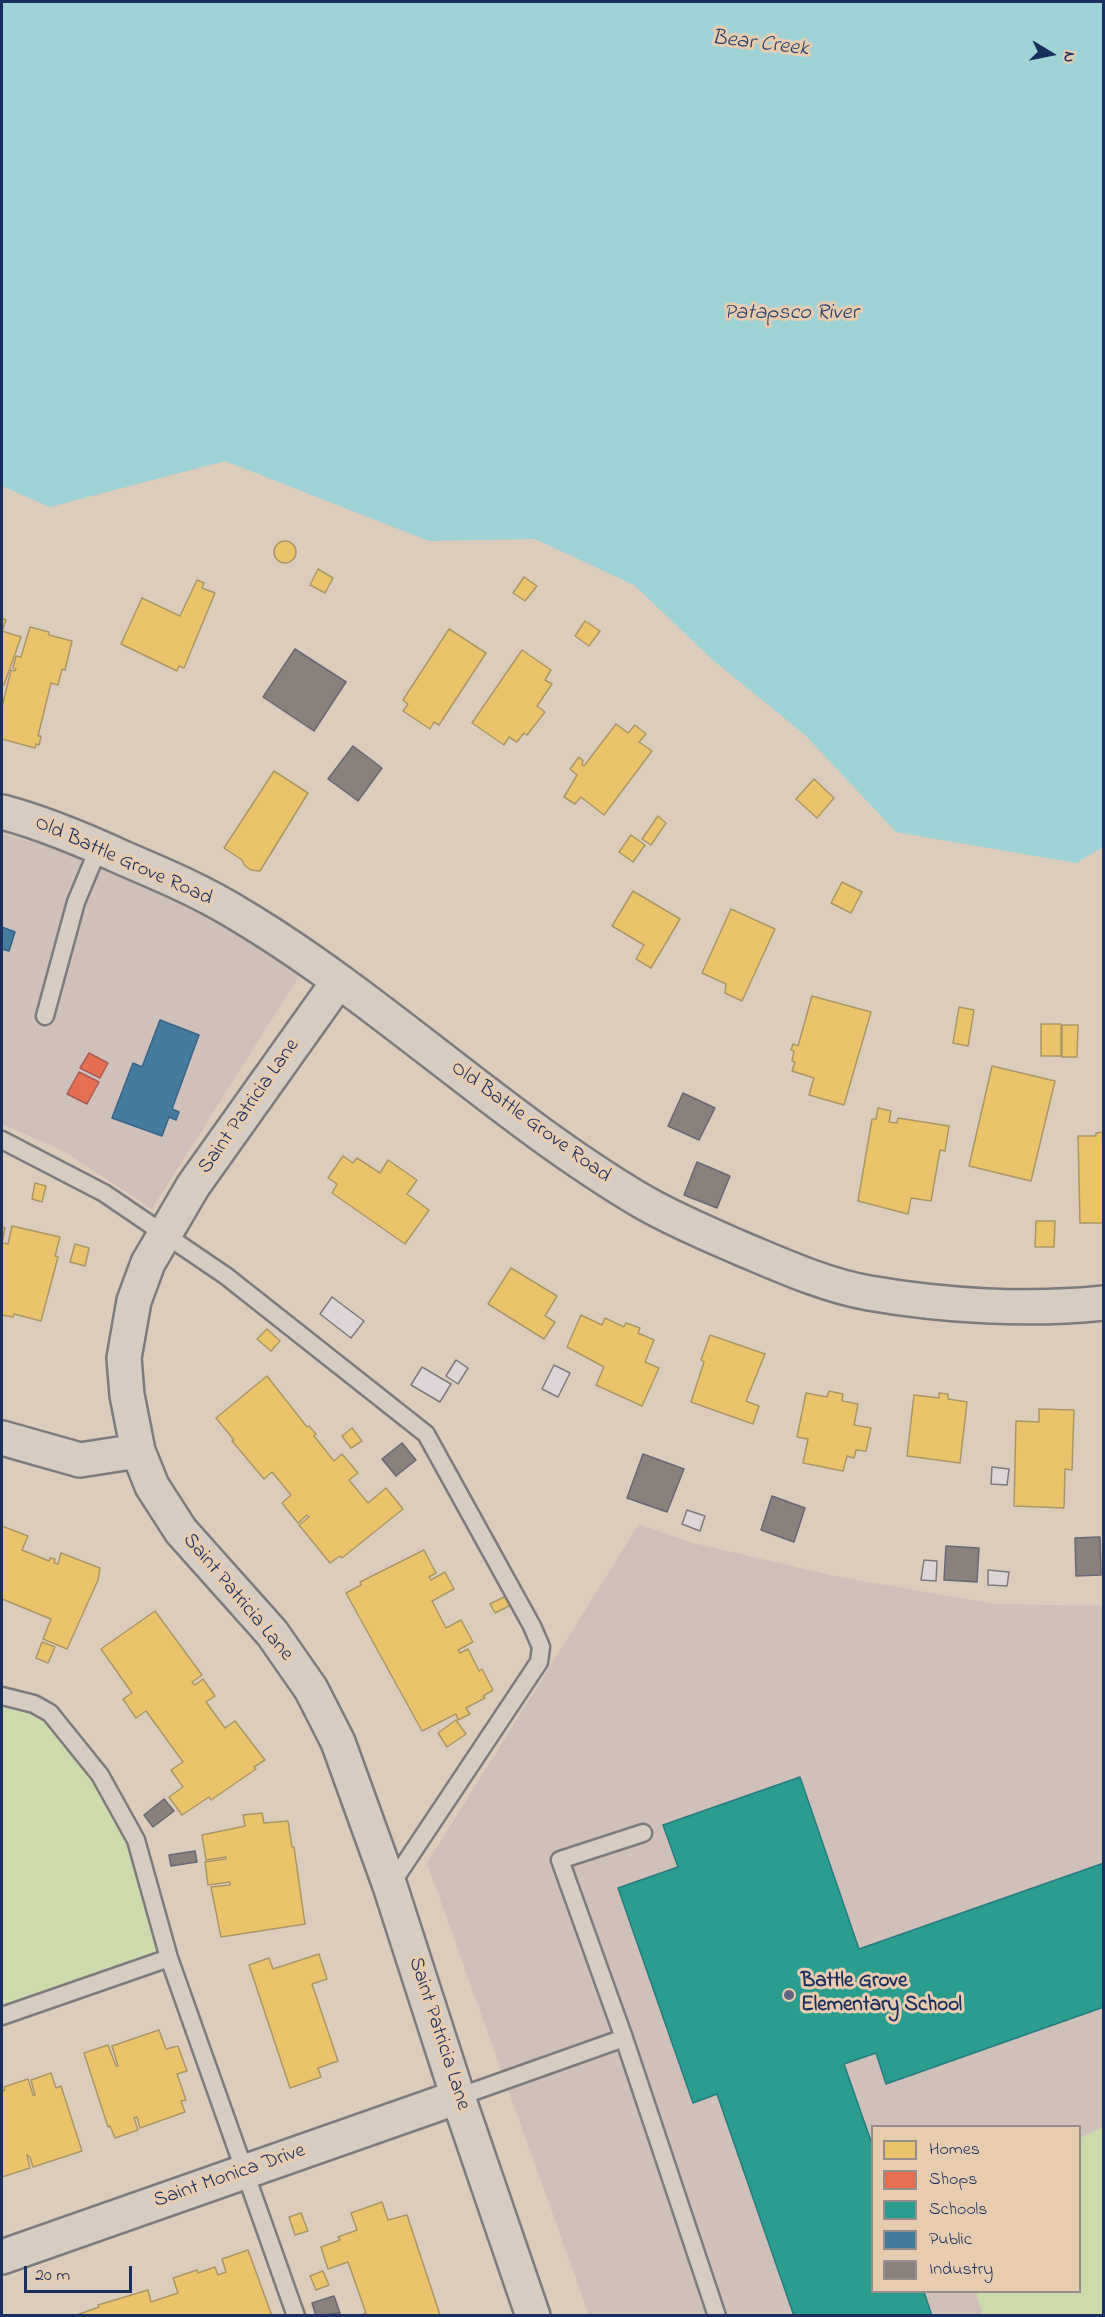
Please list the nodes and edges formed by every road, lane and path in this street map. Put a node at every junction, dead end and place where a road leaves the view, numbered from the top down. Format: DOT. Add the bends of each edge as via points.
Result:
graph roads {
  1 [pos="2,812"];
  2 [pos="99,847"];
  3 [pos="338,982"];
  4 [pos="45,1016"];
  5 [pos="2,1140"];
  6 [pos="165,1234"];
  7 [pos="1104,1303"];
  8 [pos="2,1438"];
  9 [pos="138,1451"];
  10 [pos="2,1696"];
  11 [pos="642,1833"];
  12 [pos="390,1886"];
  13 [pos="169,1958"];
  14 [pos="2,2016"];
  15 [pos="624,2037"];
  16 [pos="458,2097"];
  17 [pos="246,2172"];
  18 [pos="2,2257"];
  19 [pos="296,2316"];
  20 [pos="533,2316"];
  21 [pos="717,2316"];
  1 -- 2 [label="street, Old Battle Grove Road"];
  2 -- 3 [label="street, Old Battle Grove Road" via="170,877 239,914"];
  2 -- 4 [label="lane" via="76,902"];
  3 -- 6 [label="street, Saint Patricia Lane" via="193,1186"];
  3 -- 7 [label="street, Old Battle Grove Road" via="553,1143 612,1182 674,1218 766,1259 868,1293 1034,1307"];
  5 -- 6 [label="lane" via="104,1193"];
  6 -- 9 [label="street, Saint Patricia Lane" via="148,1263 134,1301 124,1358"];
  6 -- 12 [label="lane" via="226,1276 426,1434 541,1647 539,1662"];
  8 -- 9 [label="street" via="80,1460"];
  9 -- 12 [label="street, Saint Patricia Lane" via="152,1486 181,1531 272,1633 311,1689 338,1742"];
  10 -- 13 [label="lane" via="34,1704 50,1713 100,1775 136,1840"];
  11 -- 15 [label="lane" via="560,1860"];
  12 -- 16 [label="street, Saint Patricia Lane"];
  13 -- 14 [label="lane"];
  13 -- 17 [label="lane"];
  15 -- 16 [label="lane"];
  15 -- 21 [label="lane"];
  16 -- 17 [label="street, Saint Monica Drive"];
  16 -- 20 [label="street, Saint Patricia Lane"];
  17 -- 18 [label="street, Saint Monica Drive"];
  17 -- 19 [label="lane"];
}
